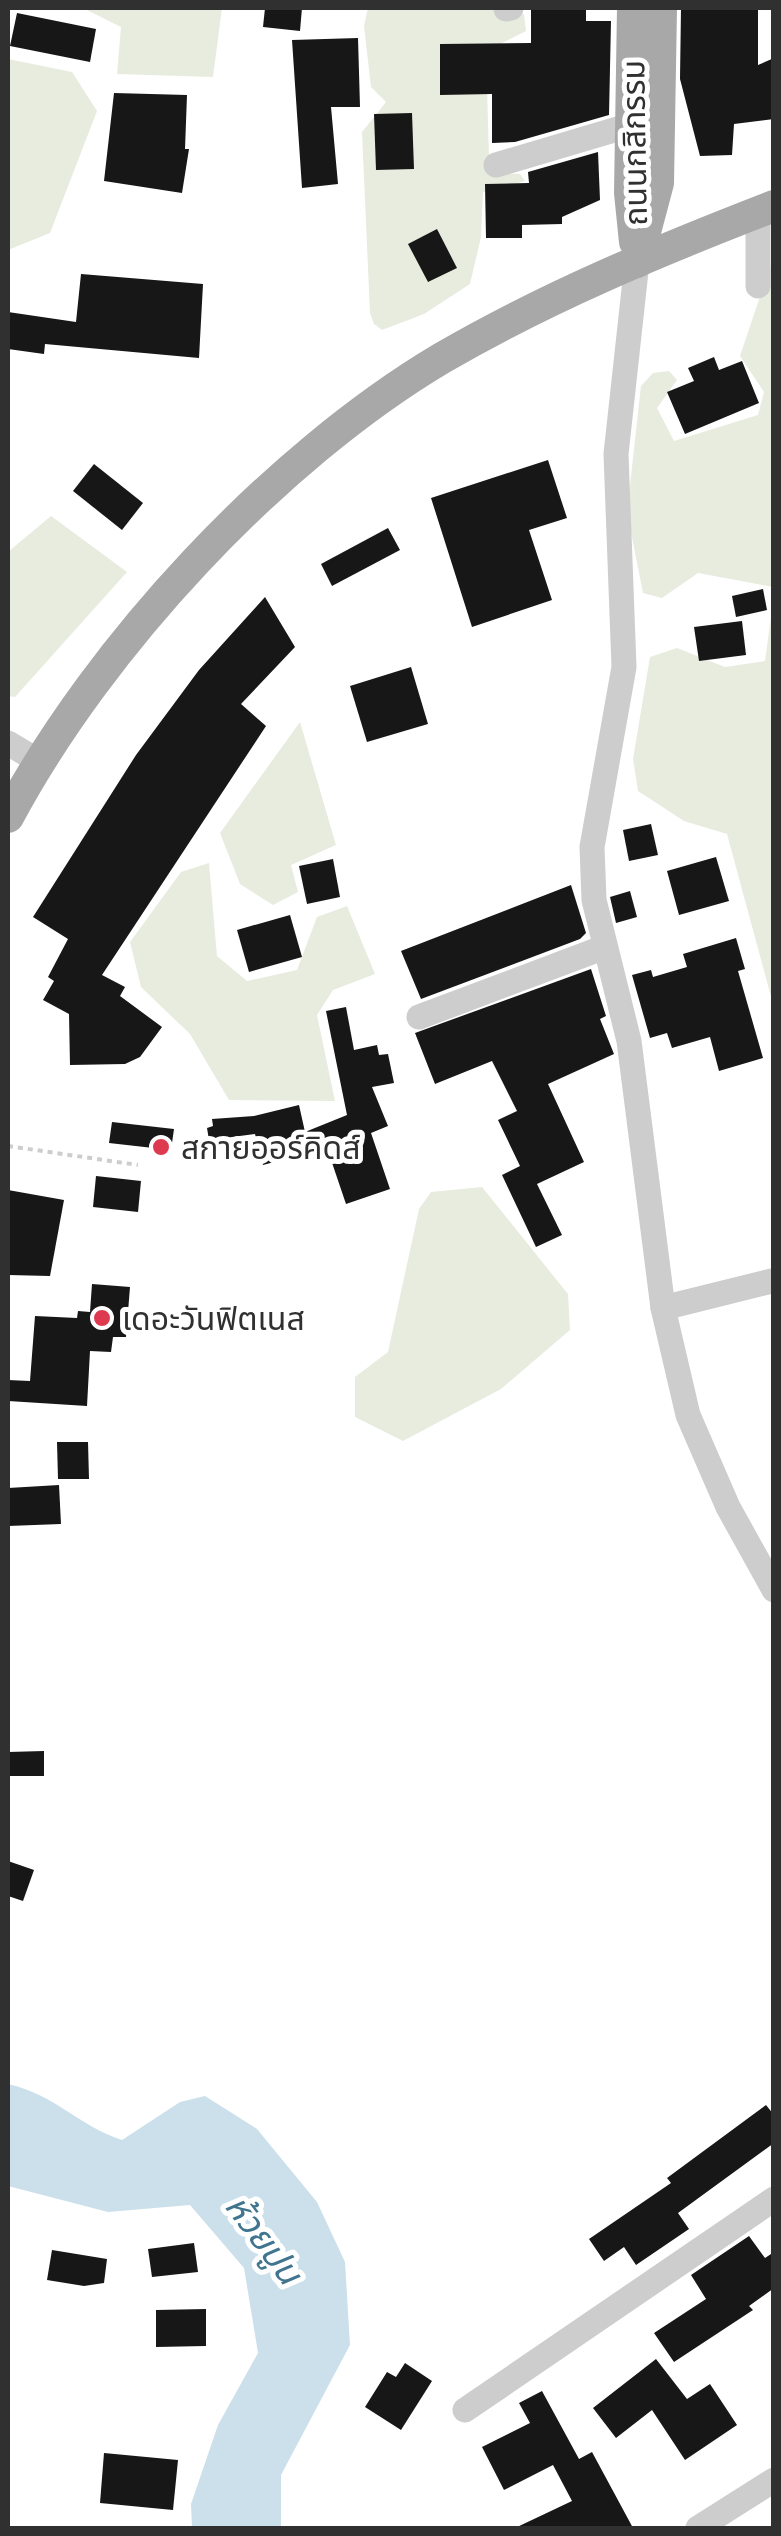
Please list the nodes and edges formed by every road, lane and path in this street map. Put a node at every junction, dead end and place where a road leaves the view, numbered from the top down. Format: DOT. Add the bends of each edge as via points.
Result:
graph roads {
  1 [pos="633,8"];
  2 [pos="661,8"];
  3 [pos="631,125"];
  4 [pos="496,165"];
  5 [pos="766,210"];
  6 [pos="637,262"];
  7 [pos="758,286"];
  8 [pos="8,742"];
  9 [pos="38,761"];
  10 [pos="8,817"];
  11 [pos="605,947"];
  12 [pos="419,1018"];
  13 [pos="8,1146"];
  14 [pos="138,1165"];
  15 [pos="773,1283"];
  16 [pos="663,1308"];
  17 [pos="774,1590"];
  18 [pos="774,2199"];
  19 [pos="465,2410"];
  20 [pos="774,2480"];
  21 [pos="698,2528"];
  1 -- 3 [label="main road, ถนนกสิกรรม"];
  2 -- 6 [label="main road, ถนนกสิกรรม" via="658,184"];
  3 -- 4 [label="street"];
  3 -- 6 [label="main road, ถนนกสิกรรม"];
  5 -- 6 [label="main road"];
  5 -- 7 [label="street"];
  6 -- 9 [label="main road" via="442,358 334,436 174,585"];
  6 -- 11 [label="street" via="616,454 624,667 592,847"];
  8 -- 9 [label="street"];
  9 -- 10 [label="main road"];
  11 -- 12 [label="street"];
  11 -- 16 [label="street" via="629,1042"];
  13 -- 14 [label="path"];
  15 -- 16 [label="street"];
  16 -- 17 [label="street" via="688,1415"];
  18 -- 19 [label="street"];
  20 -- 21 [label="street"];
}
